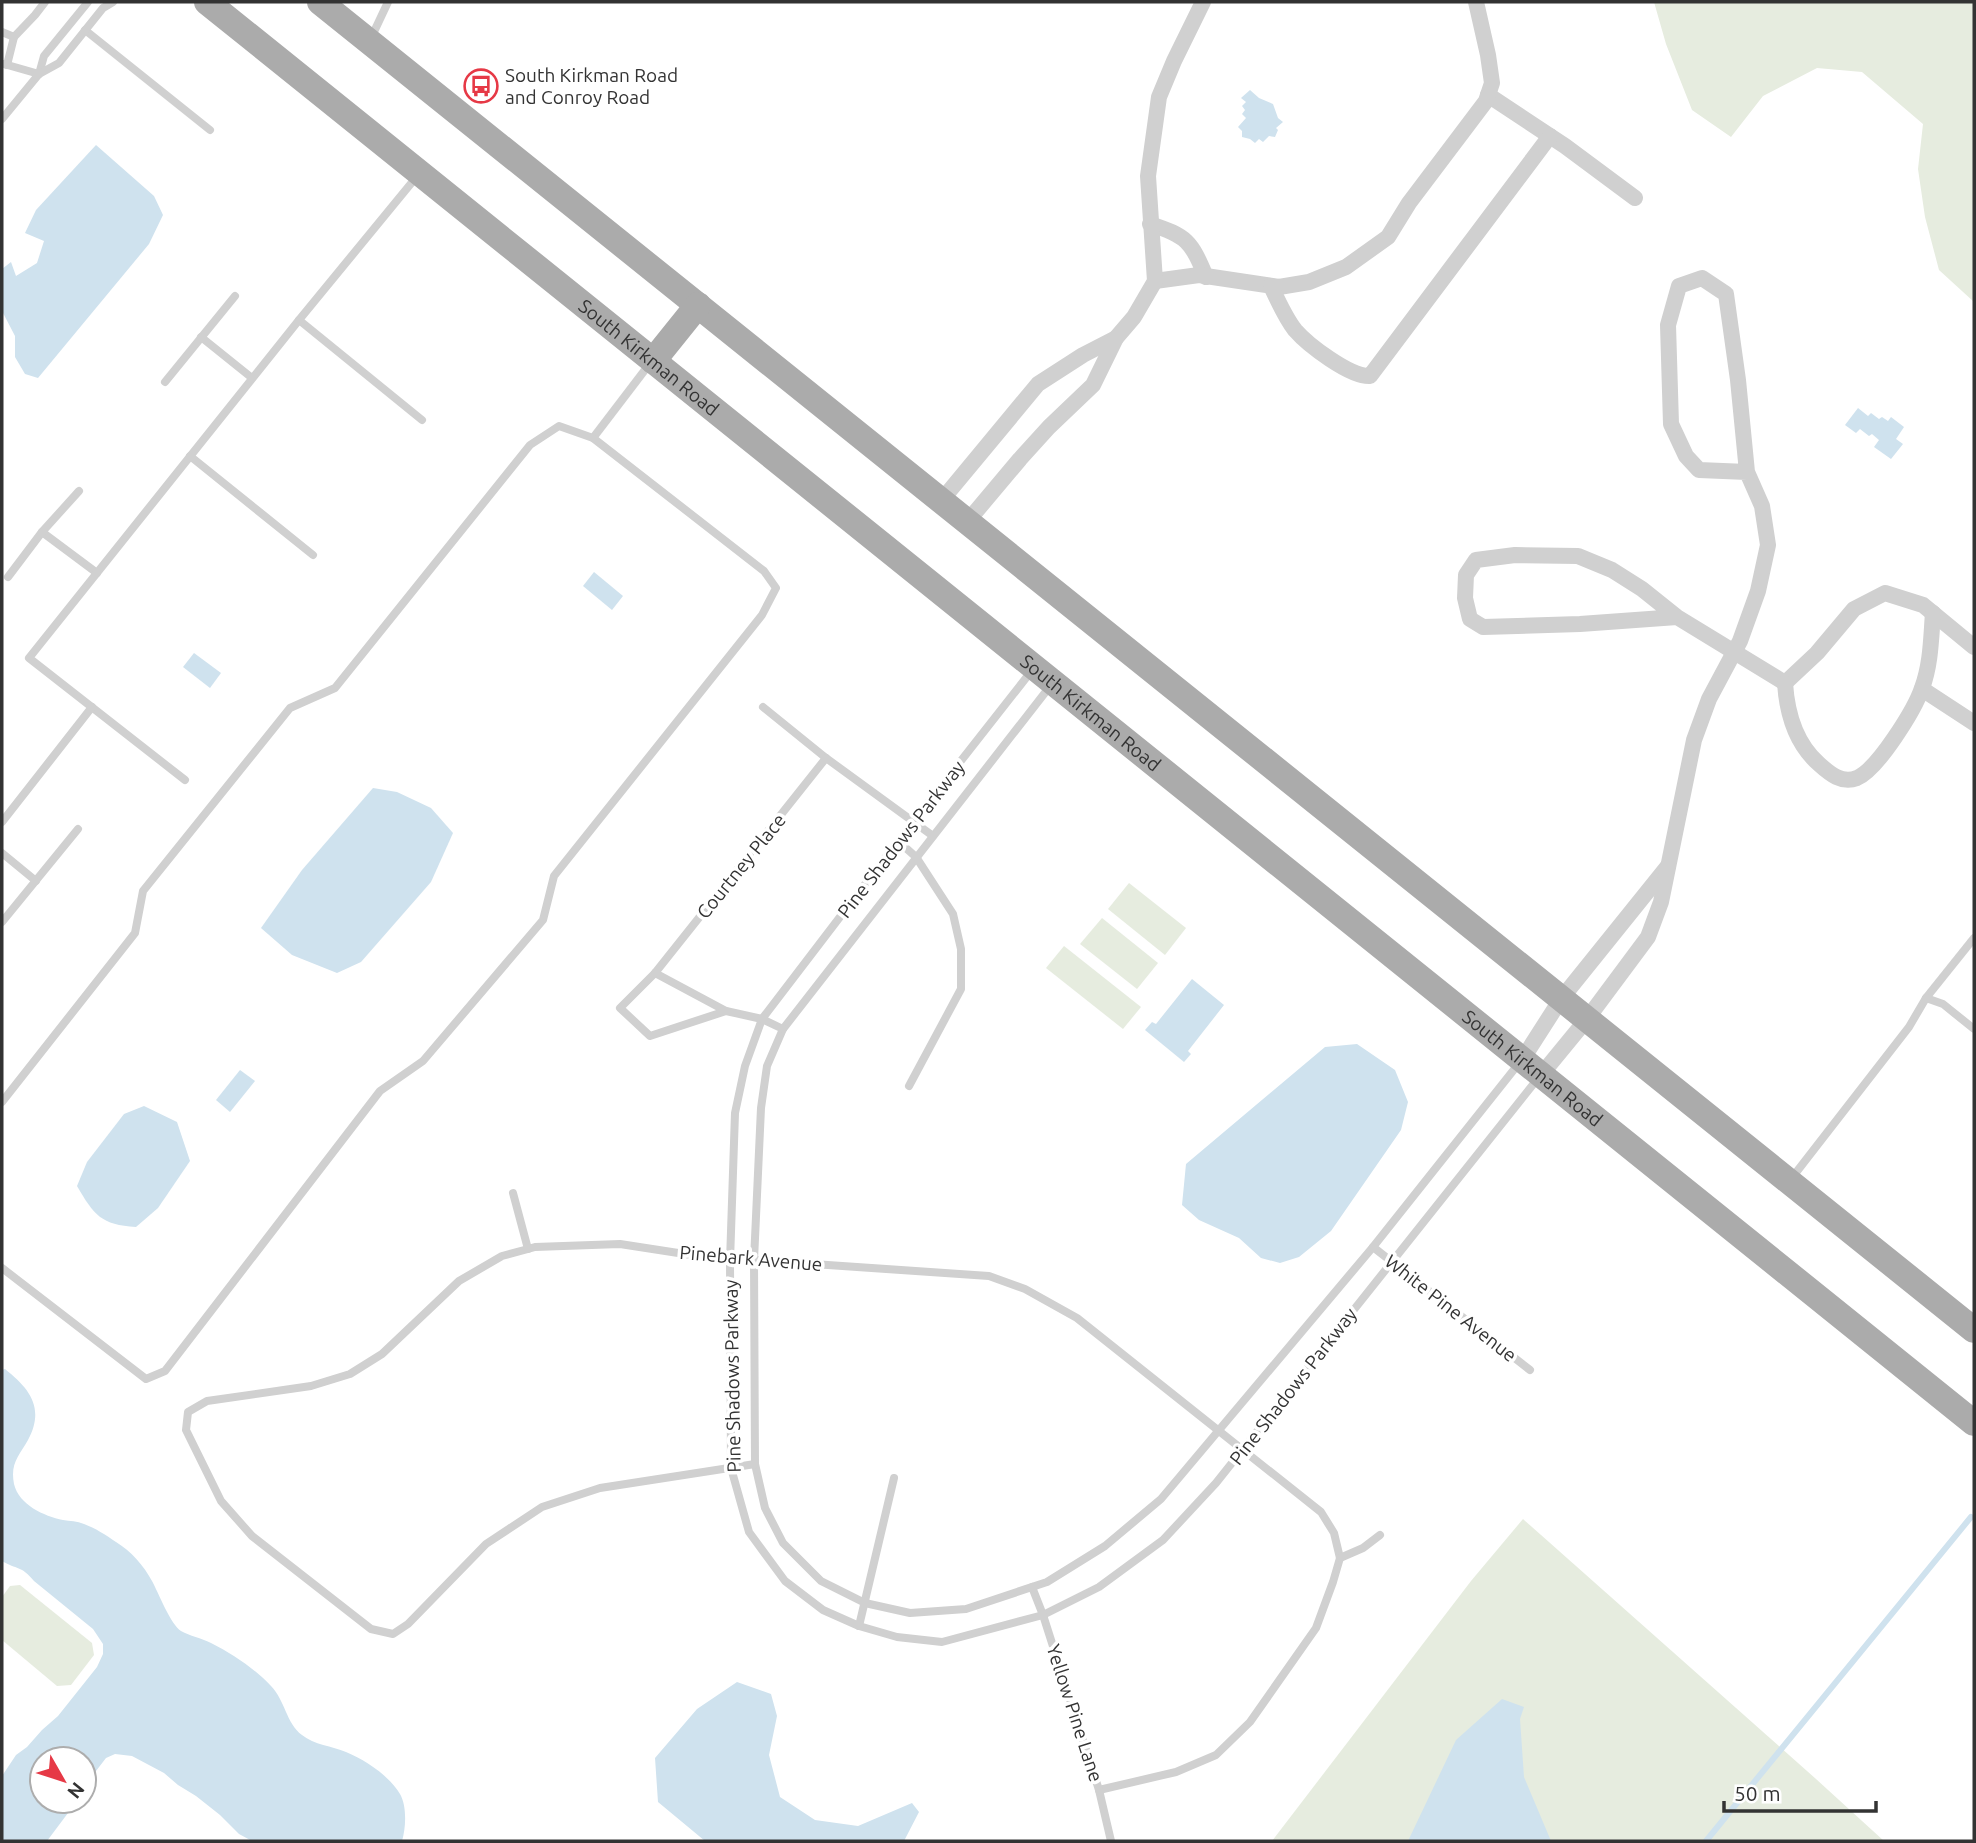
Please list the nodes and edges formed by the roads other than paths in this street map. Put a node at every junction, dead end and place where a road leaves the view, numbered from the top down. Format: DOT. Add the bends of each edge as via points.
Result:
graph roads {
  1 [pos="45,2"];
  2 [pos="88,2"];
  3 [pos="113,2"];
  4 [pos="207,2"];
  5 [pos="320,2"];
  6 [pos="388,2"];
  7 [pos="1203,2"];
  8 [pos="1476,2"];
  9 [pos="85,30"];
  10 [pos="2,32"];
  11 [pos="15,37"];
  12 [pos="369,42"];
  13 [pos="4,64"];
  14 [pos="38,74"];
  15 [pos="1488,95"];
  16 [pos="2,119"];
  17 [pos="210,130"];
  18 [pos="1550,136"];
  19 [pos="420,173"];
  20 [pos="1635,198"];
  21 [pos="1150,224"];
  22 [pos="1206,277"];
  23 [pos="1155,281"];
  24 [pos="1271,286"];
  25 [pos="235,296"];
  26 [pos="698,305"];
  27 [pos="299,320"];
  28 [pos="201,337"];
  29 [pos="1116,338"];
  30 [pos="653,360"];
  31 [pos="252,378"];
  32 [pos="165,382"];
  33 [pos="422,420"];
  34 [pos="593,438"];
  35 [pos="190,456"];
  36 [pos="1747,472"];
  37 [pos="79,491"];
  38 [pos="941,501"];
  39 [pos="967,522"];
  40 [pos="42,532"];
  41 [pos="313,555"];
  42 [pos="97,573"];
  43 [pos="8,577"];
  44 [pos="1933,613"];
  45 [pos="1677,617"];
  46 [pos="1974,647"];
  47 [pos="1733,653"];
  48 [pos="1044,674"];
  49 [pos="1785,683"];
  50 [pos="1922,689"];
  51 [pos="763,706"];
  52 [pos="92,707"];
  53 [pos="1974,723"];
  54 [pos="826,758"];
  55 [pos="185,780"];
  56 [pos="914,821"];
  57 [pos="2,822"];
  58 [pos="78,829"];
  59 [pos="933,836"];
  60 [pos="898,841"];
  61 [pos="2,853"];
  62 [pos="916,857"];
  63 [pos="1669,865"];
  64 [pos="36,881"];
  65 [pos="2,922"];
  66 [pos="1974,938"];
  67 [pos="655,973"];
  68 [pos="1926,998"];
  69 [pos="1561,999"];
  70 [pos="726,1011"];
  71 [pos="1587,1019"];
  72 [pos="762,1020"];
  73 [pos="783,1029"];
  74 [pos="1974,1029"];
  75 [pos="1532,1067"];
  76 [pos="909,1086"];
  77 [pos="2,1102"];
  78 [pos="1789,1181"];
  79 [pos="513,1193"];
  80 [pos="1373,1247"];
  81 [pos="528,1249"];
  82 [pos="754,1260"];
  83 [pos="730,1261"];
  84 [pos="1391,1262"];
  85 [pos="2,1268"];
  86 [pos="1972,1325"];
  87 [pos="1530,1370"];
  88 [pos="1974,1423"];
  89 [pos="1218,1429"];
  90 [pos="1243,1450"];
  91 [pos="754,1464"];
  92 [pos="731,1468"];
  93 [pos="894,1478"];
  94 [pos="1380,1535"];
  95 [pos="1340,1558"];
  96 [pos="1032,1587"];
  97 [pos="865,1603"];
  98 [pos="1043,1615"];
  99 [pos="859,1626"];
  100 [pos="1100,1790"];
  101 [pos="1111,1841"];
  1 -- 11 [label="lane"];
  2 -- 14 [label="lane" via="44,56"];
  3 -- 9 [label="lane"];
  4 -- 19 [label="main road, South Kirkman Road"];
  5 -- 12 [label="main road"];
  6 -- 12 [label="lane"];
  7 -- 21 [label="street" via="1159,97 1148,176"];
  8 -- 15 [label="street" via="1492,83"];
  9 -- 14 [label="lane" via="59,63"];
  9 -- 17 [label="lane"];
  10 -- 11 [label="lane"];
  11 -- 13 [label="lane"];
  12 -- 26 [label="main road"];
  13 -- 14 [label="lane"];
  14 -- 16 [label="lane"];
  15 -- 18 [label="street"];
  15 -- 24 [label="street" via="1388,237 1346,267 1309,282"];
  18 -- 20 [label="street"];
  18 -- 24 [label="street" via="1370,376 1352,373 1297,332"];
  19 -- 27 [label="lane"];
  19 -- 30 [label="main road, South Kirkman Road"];
  21 -- 22 [label="street" via="1189,242"];
  21 -- 23 [label="street"];
  22 -- 23 [label="street"];
  22 -- 24 [label="street"];
  23 -- 29 [label="street"];
  25 -- 28 [label="lane"];
  26 -- 30 [label="main road"];
  26 -- 38 [label="main road"];
  27 -- 31 [label="lane"];
  27 -- 33 [label="lane"];
  28 -- 31 [label="lane"];
  28 -- 32 [label="lane"];
  29 -- 38 [label="street" via="1038,384"];
  29 -- 39 [label="street" via="1093,385 1027,451"];
  30 -- 34 [label="lane"];
  30 -- 48 [label="main road, South Kirkman Road"];
  31 -- 35 [label="lane"];
  34 -- 77 [label="lane" via="559,426 530,445 335,688 290,708 143,891 135,933"];
  34 -- 85 [label="lane" via="764,571 776,588 762,615 554,876 543,920 423,1061 380,1091 165,1371 146,1379"];
  35 -- 41 [label="lane"];
  35 -- 42 [label="lane"];
  36 -- 36 [label="street, Pine Shadows Parkway" via="1726,294 1703,278 1679,286 1668,325 1671,424 1686,456 1699,470"];
  36 -- 47 [label="street, Pine Shadows Parkway" via="1762,506 1768,545 1758,591"];
  37 -- 40 [label="lane"];
  38 -- 39 [label="main road"];
  39 -- 69 [label="main road"];
  40 -- 42 [label="lane"];
  40 -- 43 [label="lane"];
  42 -- 52 [label="lane" via="29,658"];
  44 -- 46 [label="street"];
  44 -- 49 [label="street" via="1923,605 1885,593 1854,609"];
  44 -- 50 [label="street"];
  45 -- 45 [label="street" via="1612,570 1578,556 1476,559 1466,575 1470,619 1483,627"];
  45 -- 47 [label="street"];
  47 -- 49 [label="street"];
  47 -- 63 [label="street, Pine Shadows Parkway" via="1694,740"];
  48 -- 56 [label="lane, Pine Shadows Parkway"];
  48 -- 59 [label="lane, Pine Shadows Parkway"];
  48 -- 75 [label="main road, South Kirkman Road"];
  49 -- 50 [label="street" via="1794,729 1810,757 1843,780 1868,771 1898,734"];
  50 -- 53 [label="street"];
  51 -- 54 [label="lane"];
  52 -- 55 [label="lane"];
  52 -- 57 [label="lane"];
  54 -- 56 [label="lane"];
  54 -- 67 [label="lane, Courtney Place"];
  56 -- 59 [label="lane"];
  56 -- 60 [label="lane, Pine Shadows Parkway"];
  58 -- 64 [label="lane"];
  59 -- 62 [label="lane, Pine Shadows Parkway"];
  60 -- 62 [label="lane"];
  60 -- 72 [label="lane, Pine Shadows Parkway"];
  61 -- 64 [label="lane"];
  62 -- 73 [label="lane, Pine Shadows Parkway"];
  62 -- 76 [label="lane" via="953,914 961,949 961,989"];
  63 -- 69 [label="street, Pine Shadows Parkway"];
  63 -- 71 [label="street, Pine Shadows Parkway" via="1648,937"];
  64 -- 65 [label="lane"];
  66 -- 68 [label="lane"];
  67 -- 70 [label="lane"];
  67 -- 70 [label="lane, Courtney Place" via="620,1008 650,1036"];
  68 -- 74 [label="lane" via="1943,1004"];
  68 -- 78 [label="lane" via="1909,1027"];
  69 -- 71 [label="main road"];
  69 -- 75 [label="street, Pine Shadows Parkway"];
  70 -- 72 [label="lane"];
  71 -- 75 [label="street, Pine Shadows Parkway"];
  71 -- 78 [label="main road"];
  72 -- 73 [label="lane"];
  72 -- 83 [label="lane, Pine Shadows Parkway" via="735,1112"];
  73 -- 82 [label="lane, Pine Shadows Parkway" via="768,1066 761,1108"];
  75 -- 80 [label="lane, Pine Shadows Parkway"];
  75 -- 84 [label="lane, Pine Shadows Parkway"];
  75 -- 88 [label="main road, South Kirkman Road"];
  78 -- 86 [label="main road"];
  79 -- 81 [label="lane"];
  80 -- 84 [label="lane, White Pine Avenue"];
  80 -- 89 [label="lane, Pine Shadows Parkway"];
  81 -- 83 [label="lane, Pinebark Avenue" via="620,1244"];
  81 -- 92 [label="lane, Pinebark Avenue" via="502,1256 459,1280 382,1354 350,1374 311,1386 207,1401 188,1412 186,1430 221,1501 252,1536 371,1629 393,1634 486,1544 542,1507 600,1488"];
  82 -- 83 [label="lane, Pinebark Avenue"];
  82 -- 89 [label="lane, Pinebark Avenue" via="989,1276 1025,1289 1077,1318"];
  82 -- 91 [label="lane, Pine Shadows Parkway"];
  83 -- 92 [label="lane, Pine Shadows Parkway"];
  84 -- 87 [label="lane, White Pine Avenue"];
  84 -- 90 [label="lane, Pine Shadows Parkway"];
  89 -- 90 [label="lane, Pinebark Avenue"];
  89 -- 96 [label="lane, Pine Shadows Parkway" via="1161,1499 1105,1546"];
  90 -- 95 [label="lane, Pinebark Avenue" via="1321,1512 1334,1533"];
  90 -- 98 [label="lane, Pine Shadows Parkway" via="1163,1540 1099,1587"];
  91 -- 92 [label="lane"];
  91 -- 97 [label="lane, Pine Shadows Parkway" via="765,1508 783,1543 821,1581"];
  92 -- 99 [label="lane, Pine Shadows Parkway" via="749,1532 785,1581 823,1609"];
  93 -- 97 [label="lane"];
  94 -- 95 [label="lane"];
  95 -- 100 [label="lane" via="1316,1628 1250,1722 1216,1755 1176,1772"];
  96 -- 97 [label="lane, Pine Shadows Parkway" via="966,1609 910,1613"];
  96 -- 98 [label="lane, Yellow Pine Lane"];
  97 -- 99 [label="lane"];
  98 -- 99 [label="lane, Pine Shadows Parkway" via="942,1642 897,1637"];
  98 -- 100 [label="lane, Yellow Pine Lane"];
  100 -- 101 [label="lane, Yellow Pine Lane"];
}
